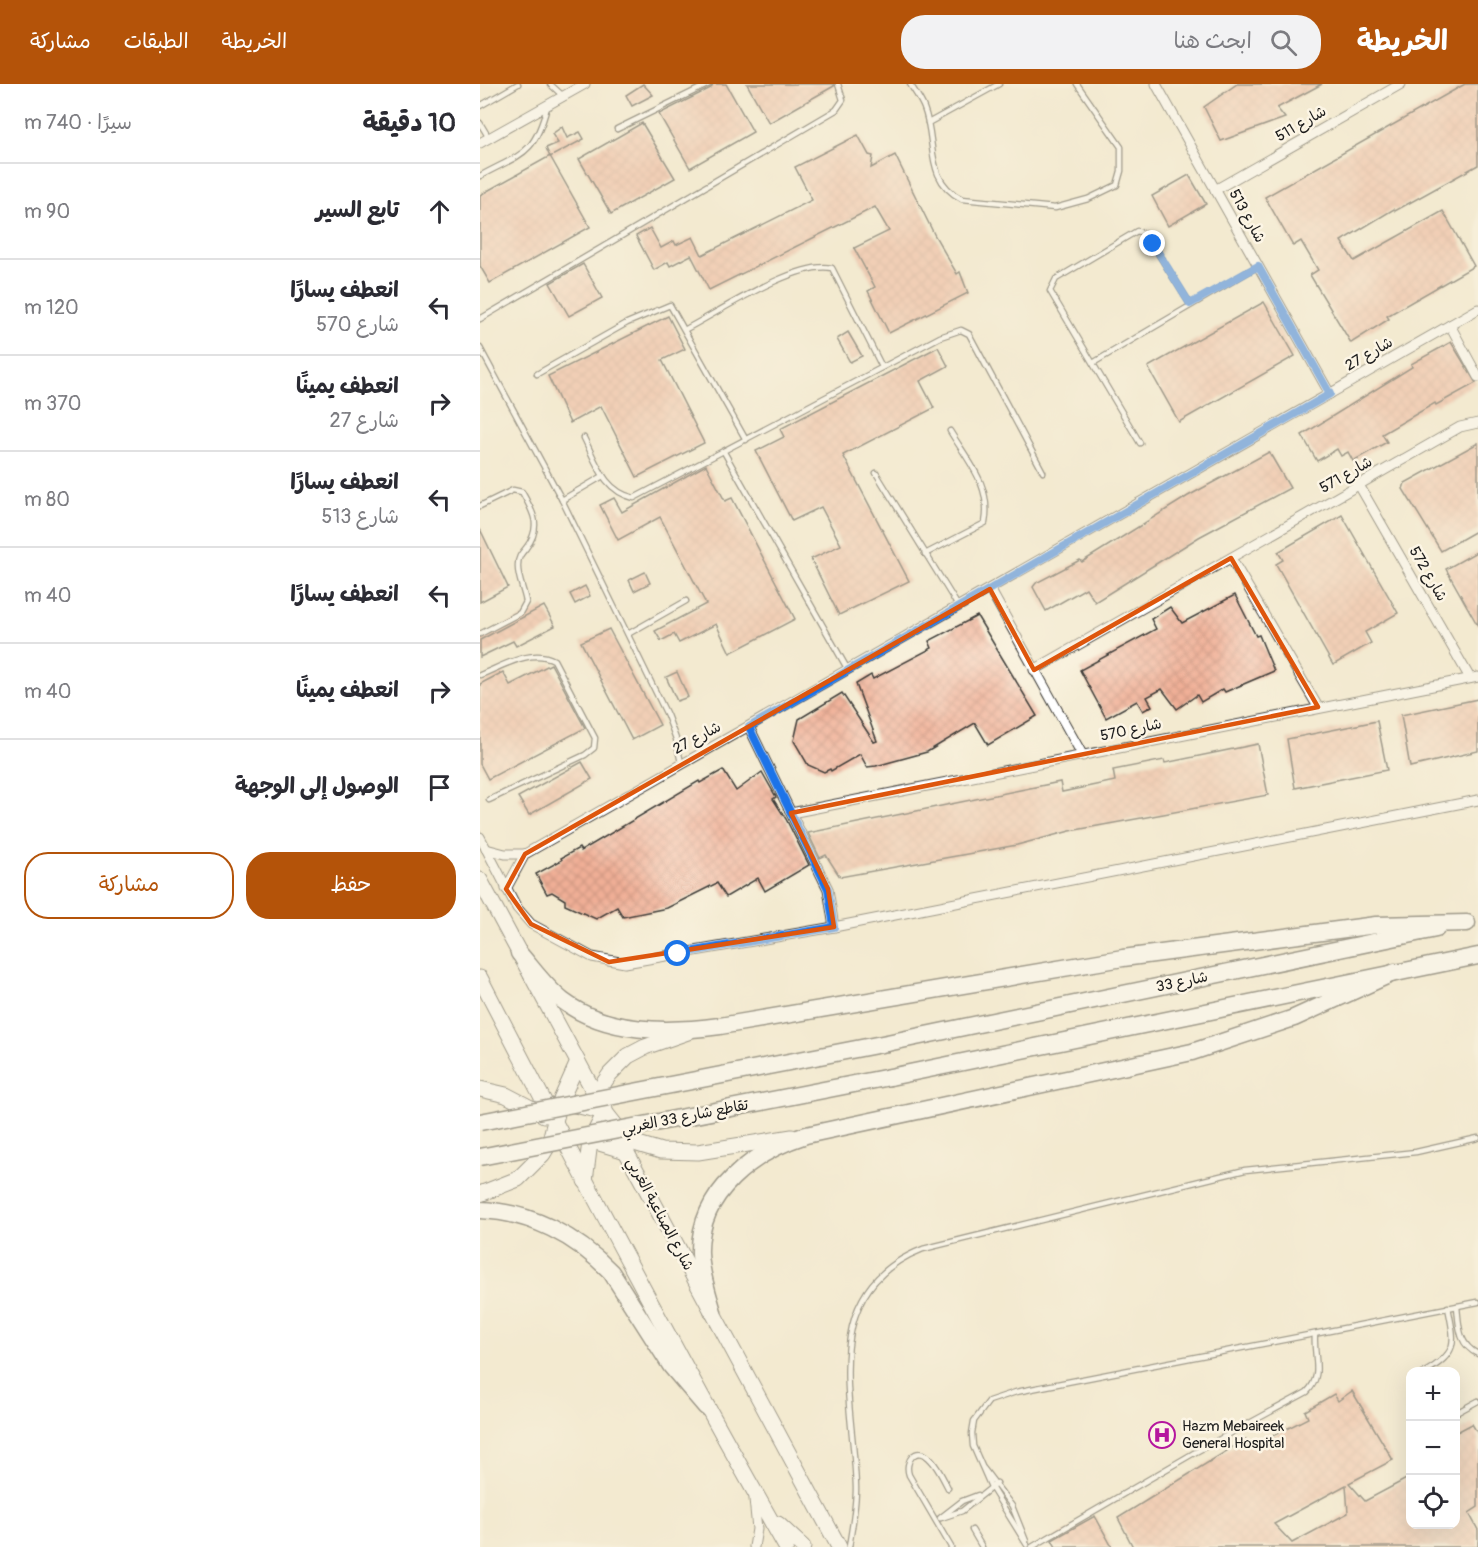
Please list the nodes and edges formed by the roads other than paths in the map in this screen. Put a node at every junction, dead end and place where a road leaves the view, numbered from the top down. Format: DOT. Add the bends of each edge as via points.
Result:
graph roads {
  1 [pos="518,84"];
  2 [pos="550,84"];
  3 [pos="585,84"];
  4 [pos="709,84"];
  5 [pos="838,84"];
  6 [pos="910,84"];
  7 [pos="999,84"];
  8 [pos="1077,84"];
  9 [pos="1156,84"];
  10 [pos="1401,84"];
  11 [pos="563,96"];
  12 [pos="480,106"];
  13 [pos="547,106"];
  14 [pos="480,123"];
  15 [pos="928,123"];
  16 [pos="617,129"];
  17 [pos="489,138"];
  18 [pos="480,143"];
  19 [pos="480,176"];
  20 [pos="1215,190"];
  21 [pos="1258,266"];
  22 [pos="1190,304"];
  23 [pos="1478,309"];
  24 [pos="480,319"];
  25 [pos="1450,325"];
  26 [pos="686,329"];
  27 [pos="480,348"];
  28 [pos="1093,363"];
  29 [pos="882,367"];
  30 [pos="537,374"];
  31 [pos="1478,377"];
  32 [pos="1330,394"];
  33 [pos="1478,423"];
  34 [pos="950,431"];
  35 [pos="584,438"];
  36 [pos="746,440"];
  37 [pos="1140,443"];
  38 [pos="724,452"];
  39 [pos="1042,472"];
  40 [pos="876,473"];
  41 [pos="603,476"];
  42 [pos="1359,484"];
  43 [pos="562,500"];
  44 [pos="480,506"];
  45 [pos="926,554"];
  46 [pos="1231,558"];
  47 [pos="990,589"];
  48 [pos="686,601"];
  49 [pos="958,607"];
  50 [pos="480,634"];
  51 [pos="627,634"];
  52 [pos="848,670"];
  53 [pos="1034,670"];
  54 [pos="480,675"];
  55 [pos="1474,677"];
  56 [pos="1318,707"];
  57 [pos="749,727"];
  58 [pos="1083,756"];
  59 [pos="681,764"];
  60 [pos="489,800"];
  61 [pos="1478,800"];
  62 [pos="791,813"];
  63 [pos="480,837"];
  64 [pos="486,849"];
  65 [pos="525,854"];
  66 [pos="480,880"];
  67 [pos="506,889"];
  68 [pos="1473,922"];
  69 [pos="834,927"];
  70 [pos="519,953"];
  71 [pos="1478,957"];
  72 [pos="1395,972"];
  73 [pos="480,978"];
  74 [pos="700,1029"];
  75 [pos="578,1062"];
  76 [pos="480,1089"];
  77 [pos="537,1089"];
  78 [pos="560,1102"];
  79 [pos="605,1112"];
  80 [pos="556,1121"];
  81 [pos="480,1122"];
  82 [pos="806,1135"];
  83 [pos="1478,1138"];
  84 [pos="590,1142"];
  85 [pos="626,1151"];
  86 [pos="480,1157"];
  87 [pos="585,1181"];
  88 [pos="480,1194"];
  89 [pos="480,1210"];
  90 [pos="1478,1302"];
  91 [pos="1457,1306"];
  92 [pos="1448,1307"];
  93 [pos="713,1312"];
  94 [pos="1315,1335"];
  95 [pos="1478,1354"];
  96 [pos="1432,1367"];
  97 [pos="1478,1401"];
  98 [pos="706,1407"];
  99 [pos="1460,1410"];
  100 [pos="982,1467"];
  101 [pos="997,1483"];
  102 [pos="991,1487"];
  103 [pos="752,1488"];
  104 [pos="948,1488"];
  105 [pos="978,1495"];
  106 [pos="767,1514"];
  107 [pos="939,1519"];
  108 [pos="972,1530"];
  109 [pos="1029,1546"];
  110 [pos="754,1547"];
  111 [pos="786,1547"];
  112 [pos="803,1547"];
  113 [pos="839,1547"];
  114 [pos="849,1547"];
  115 [pos="951,1547"];
  116 [pos="982,1547"];
  1 -- 12 [label="lane"];
  2 -- 11 [label="lane"];
  3 -- 11 [label="street"];
  4 -- 16 [label="lane"];
  5 -- 24 [label="lane" via="843,100 836,110"];
  6 -- 15 [label="lane" via="924,107"];
  7 -- 15 [label="lane"];
  8 -- 15 [label="lane" via="1121,147 1121,171 1117,185 1088,199 1055,208 962,199 952,194 936,171"];
  9 -- 20 [label="street, شارع 513"];
  10 -- 20 [label="street, شارع 511"];
  11 -- 13 [label="street"];
  13 -- 17 [label="street"];
  13 -- 19 [label="lane" via="540,134 528,150"];
  14 -- 17 [label="lane"];
  17 -- 18 [label="street"];
  20 -- 21 [label="street, شارع 513"];
  21 -- 22 [label="lane"];
  21 -- 32 [label="street, شارع 513"];
  22 -- 28 [label="lane"];
  22 -- 28 [label="lane" via="1146,234 1137,231 1056,279 1050,291"];
  23 -- 25 [label="street, شارع 27"];
  25 -- 31 [label="street"];
  25 -- 32 [label="street, شارع 27"];
  26 -- 29 [label="lane" via="795,271 824,266 832,268"];
  26 -- 30 [label="lane" via="670,305 627,323"];
  26 -- 36 [label="lane"];
  27 -- 43 [label="lane"];
  28 -- 37 [label="lane"];
  29 -- 36 [label="lane"];
  29 -- 39 [label="lane" via="952,331 969,334"];
  32 -- 47 [label="street, شارع 27"];
  33 -- 42 [label="street, شارع 571" via="1460,427"];
  34 -- 45 [label="lane" via="986,491 985,523"];
  35 -- 41 [label="lane"];
  36 -- 38 [label="lane"];
  38 -- 41 [label="lane" via="634,498 618,494"];
  38 -- 52 [label="lane"];
  40 -- 45 [label="lane"];
  41 -- 43 [label="lane"];
  42 -- 46 [label="street, شارع 571"];
  42 -- 55 [label="street, شارع 572"];
  43 -- 51 [label="lane"];
  44 -- 50 [label="lane" via="513,490 522,492 537,525 517,567 526,602 520,613"];
  45 -- 49 [label="lane"];
  46 -- 53 [label="street, شارع 571"];
  46 -- 56 [label="street"];
  47 -- 49 [label="street, شارع 27"];
  47 -- 53 [label="street"];
  48 -- 51 [label="lane"];
  49 -- 52 [label="street, شارع 27"];
  51 -- 59 [label="lane" via="667,715"];
  52 -- 57 [label="street, شارع 27"];
  53 -- 58 [label="street"];
  54 -- 60 [label="lane" via="531,656 544,655 554,660 595,738 594,748 585,755"];
  55 -- 56 [label="street, شارع 570"];
  56 -- 58 [label="street, شارع 570"];
  57 -- 59 [label="street, شارع 27"];
  57 -- 62 [label="street"];
  58 -- 62 [label="street, شارع 570"];
  59 -- 65 [label="street, شارع 27"];
  61 -- 69 [label="street"];
  62 -- 69 [label="street" via="828,889"];
  63 -- 64 [label="street"];
  64 -- 65 [label="street"];
  64 -- 67 [label="street"];
  65 -- 67 [label="street"];
  66 -- 70 [label="main road, شارع الصناعية الغربي"];
  67 -- 69 [label="street" via="531,924 609,962 625,963"];
  68 -- 74 [label="highway" via="1376,925 1114,959"];
  68 -- 81 [label="highway, شارع 33, bridge"];
  70 -- 74 [label="highway" via="552,990 590,1016 632,1027"];
  70 -- 75 [label="main road, شارع الصناعية الغربي"];
  71 -- 72 [label="highway"];
  72 -- 82 [label="highway" via="1294,1018 1192,1052"];
  72 -- 86 [label="highway, تقاطع شارع 33 الغربي, bridge" via="891,1077"];
  73 -- 77 [label="main road"];
  74 -- 79 [label="main road" via="645,1047 620,1063 603,1084"];
  75 -- 78 [label="main road"];
  75 -- 79 [label="main road, شارع الصناعية الغربي"];
  76 -- 80 [label="main road" via="506,1095"];
  77 -- 78 [label="main road"];
  77 -- 80 [label="main road"];
  78 -- 79 [label="main road"];
  78 -- 80 [label="main road"];
  79 -- 82 [label="main road" via="628,1141 678,1154"];
  79 -- 84 [label="main road"];
  79 -- 85 [label="main road, شارع الصناعية الغربي"];
  80 -- 84 [label="main road"];
  80 -- 87 [label="main road"];
  80 -- 88 [label="main road" via="543,1154 527,1172 508,1185"];
  82 -- 93 [label="highway" via="751,1160 729,1181 712,1207 701,1235 700,1254"];
  83 -- 114 [label="lane" via="1416,1152 1221,1175 923,1249 897,1262 874,1280 864,1296 848,1348 846,1386 856,1489"];
  84 -- 85 [label="main road"];
  84 -- 87 [label="main road"];
  85 -- 93 [label="main road, شارع الصناعية الغربي"];
  87 -- 98 [label="main road"];
  89 -- 98 [label="highway" via="542,1223 599,1260 611,1272 671,1366"];
  90 -- 91 [label="lane"];
  91 -- 92 [label="lane"];
  91 -- 95 [label="lane" via="1466,1348"];
  92 -- 94 [label="lane"];
  92 -- 96 [label="lane" via="1453,1349"];
  93 -- 113 [label="main road, شارع الصناعية الغربي"];
  94 -- 100 [label="lane" via="1001,1395 989,1401 974,1421 973,1446"];
  94 -- 109 [label="lane" via="1313,1353 1318,1375 1307,1392"];
  97 -- 99 [label="lane"];
  98 -- 103 [label="main road"];
  100 -- 101 [label="lane"];
  100 -- 102 [label="lane"];
  101 -- 102 [label="lane"];
  101 -- 109 [label="lane"];
  102 -- 105 [label="lane"];
  102 -- 109 [label="lane"];
  103 -- 106 [label="main road"];
  103 -- 110 [label="street" via="757,1515"];
  104 -- 107 [label="lane" via="930,1458 915,1454 908,1459 909,1475"];
  105 -- 107 [label="lane" via="962,1501"];
  105 -- 107 [label="lane" via="962,1511"];
  106 -- 111 [label="main road"];
  106 -- 112 [label="main road"];
  107 -- 115 [label="lane"];
  108 -- 116 [label="lane"];
}
